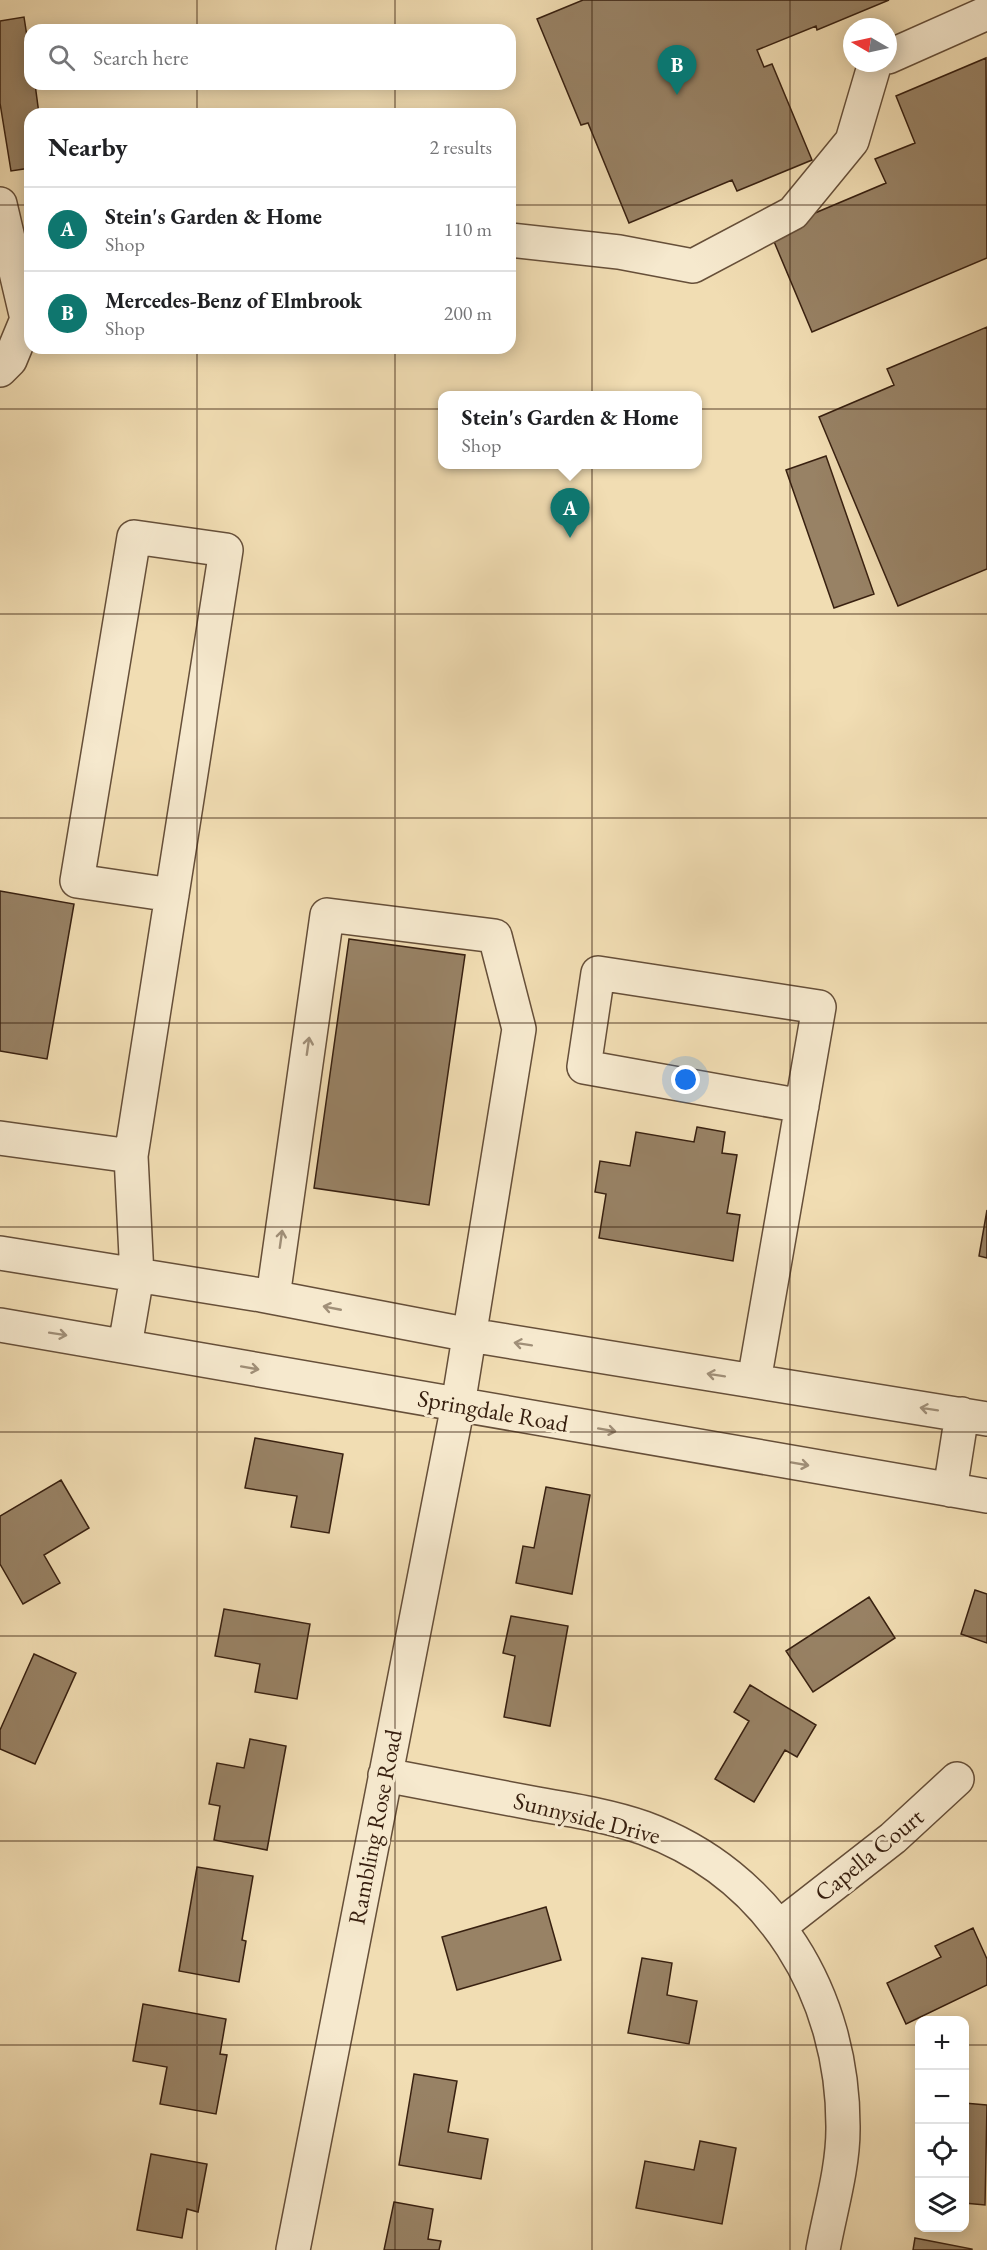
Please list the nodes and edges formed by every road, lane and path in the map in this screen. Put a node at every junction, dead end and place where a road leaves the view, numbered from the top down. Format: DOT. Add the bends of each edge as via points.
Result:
graph roads {
  1 [pos="987,13"];
  2 [pos="897,53"];
  3 [pos="872,72"];
  4 [pos="0,204"];
  5 [pos="516,241"];
  6 [pos="24,306"];
  7 [pos="24,326"];
  8 [pos="0,370"];
  9 [pos="172,895"];
  10 [pos="802,1106"];
  11 [pos="0,1138"];
  12 [pos="131,1156"];
  13 [pos="0,1253"];
  14 [pos="137,1276"];
  15 [pos="273,1297"];
  16 [pos="0,1325"];
  17 [pos="470,1335"];
  18 [pos="125,1346"];
  19 [pos="754,1381"];
  20 [pos="458,1405"];
  21 [pos="975,1417"];
  22 [pos="950,1490"];
  23 [pos="987,1496"];
  24 [pos="386,1775"];
  25 [pos="957,1779"];
  26 [pos="779,1928"];
  27 [pos="293,2250"];
  28 [pos="823,2250"];
  1 -- 2 [label="street"];
  3 -- 5 [label="street" via="852,141 793,213 693,266 619,252"];
  4 -- 6 [label="street"];
  7 -- 8 [label="street" via="10,360"];
  9 -- 9 [label="street" via="226,550 134,537 77,881"];
  9 -- 12 [label="street"];
  10 -- 10 [label="street" via="819,1007 598,973 585,1067"];
  10 -- 19 [label="street"];
  11 -- 12 [label="street"];
  12 -- 14 [label="street"];
  13 -- 14 [label="street"];
  14 -- 15 [label="street"];
  14 -- 18 [label="street"];
  17 -- 15 [label="street, one-way"];
  15 -- 17 [label="street, Rambling Rose Road, one-way" via="327,915 495,936 519,1029"];
  16 -- 18 [label="street, Springdale Road, one-way"];
  19 -- 17 [label="street, one-way"];
  17 -- 20 [label="street, Rambling Rose Road"];
  18 -- 20 [label="street, Springdale Road, one-way"];
  21 -- 19 [label="street, one-way"];
  20 -- 22 [label="street, Springdale Road, one-way"];
  20 -- 24 [label="street, Rambling Rose Road"];
  21 -- 22 [label="street"];
  22 -- 23 [label="street, Springdale Road"];
  24 -- 26 [label="street, Sunnyside Drive" via="642,1827 716,1865 763,1907"];
  24 -- 27 [label="street, Rambling Rose Road"];
  25 -- 26 [label="street, Capella Court" via="893,1838"];
  26 -- 28 [label="street, Sunnyside Drive" via="819,1993 841,2071 843,2131"];
}
